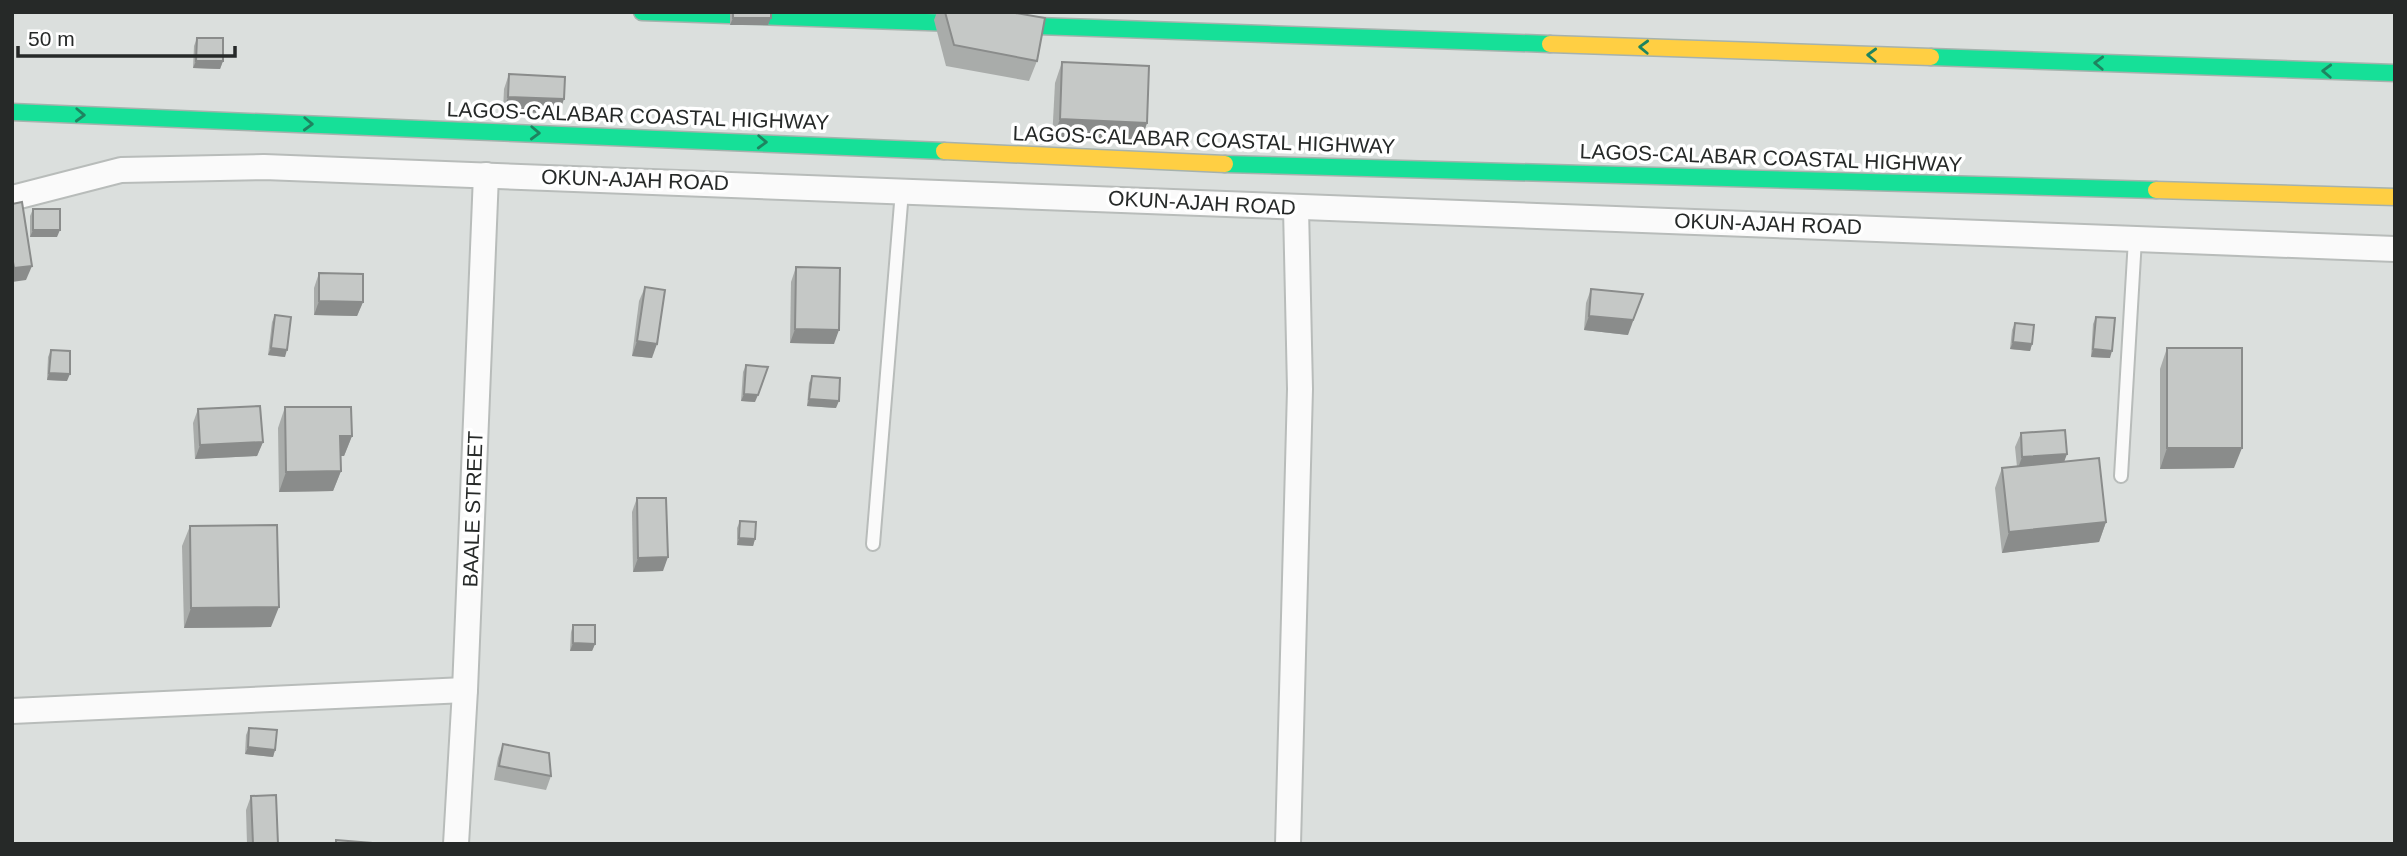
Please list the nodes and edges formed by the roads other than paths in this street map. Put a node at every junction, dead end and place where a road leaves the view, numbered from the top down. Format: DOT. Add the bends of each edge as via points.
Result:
graph roads {
  1 [pos="642,12"];
  2 [pos="2395,73"];
  3 [pos="12,112"];
  4 [pos="486,175"];
  5 [pos="902,191"];
  6 [pos="2395,197"];
  7 [pos="12,198"];
  8 [pos="1296,208"];
  9 [pos="2135,239"];
  10 [pos="2395,249"];
  11 [pos="2121,476"];
  12 [pos="873,544"];
  13 [pos="465,690"];
  14 [pos="12,711"];
  15 [pos="456,844"];
  16 [pos="1287,844"];
  2 -- 1 [label="highway, one-way"];
  3 -- 6 [label="highway, LAGOS-CALABAR COASTAL HIGHWAY, one-way" via="1224,164"];
  4 -- 5 [label="street, OKUN-AJAH ROAD"];
  4 -- 7 [label="street, OKUN-AJAH ROAD" via="264,167 121,170"];
  4 -- 13 [label="street, BAALE STREET"];
  5 -- 8 [label="street, OKUN-AJAH ROAD"];
  5 -- 12 [label="lane"];
  8 -- 9 [label="street, OKUN-AJAH ROAD"];
  8 -- 16 [label="street" via="1300,389"];
  9 -- 10 [label="street, OKUN-AJAH ROAD"];
  9 -- 11 [label="lane"];
  13 -- 14 [label="street"];
  13 -- 15 [label="street, BAALE STREET"];
}
